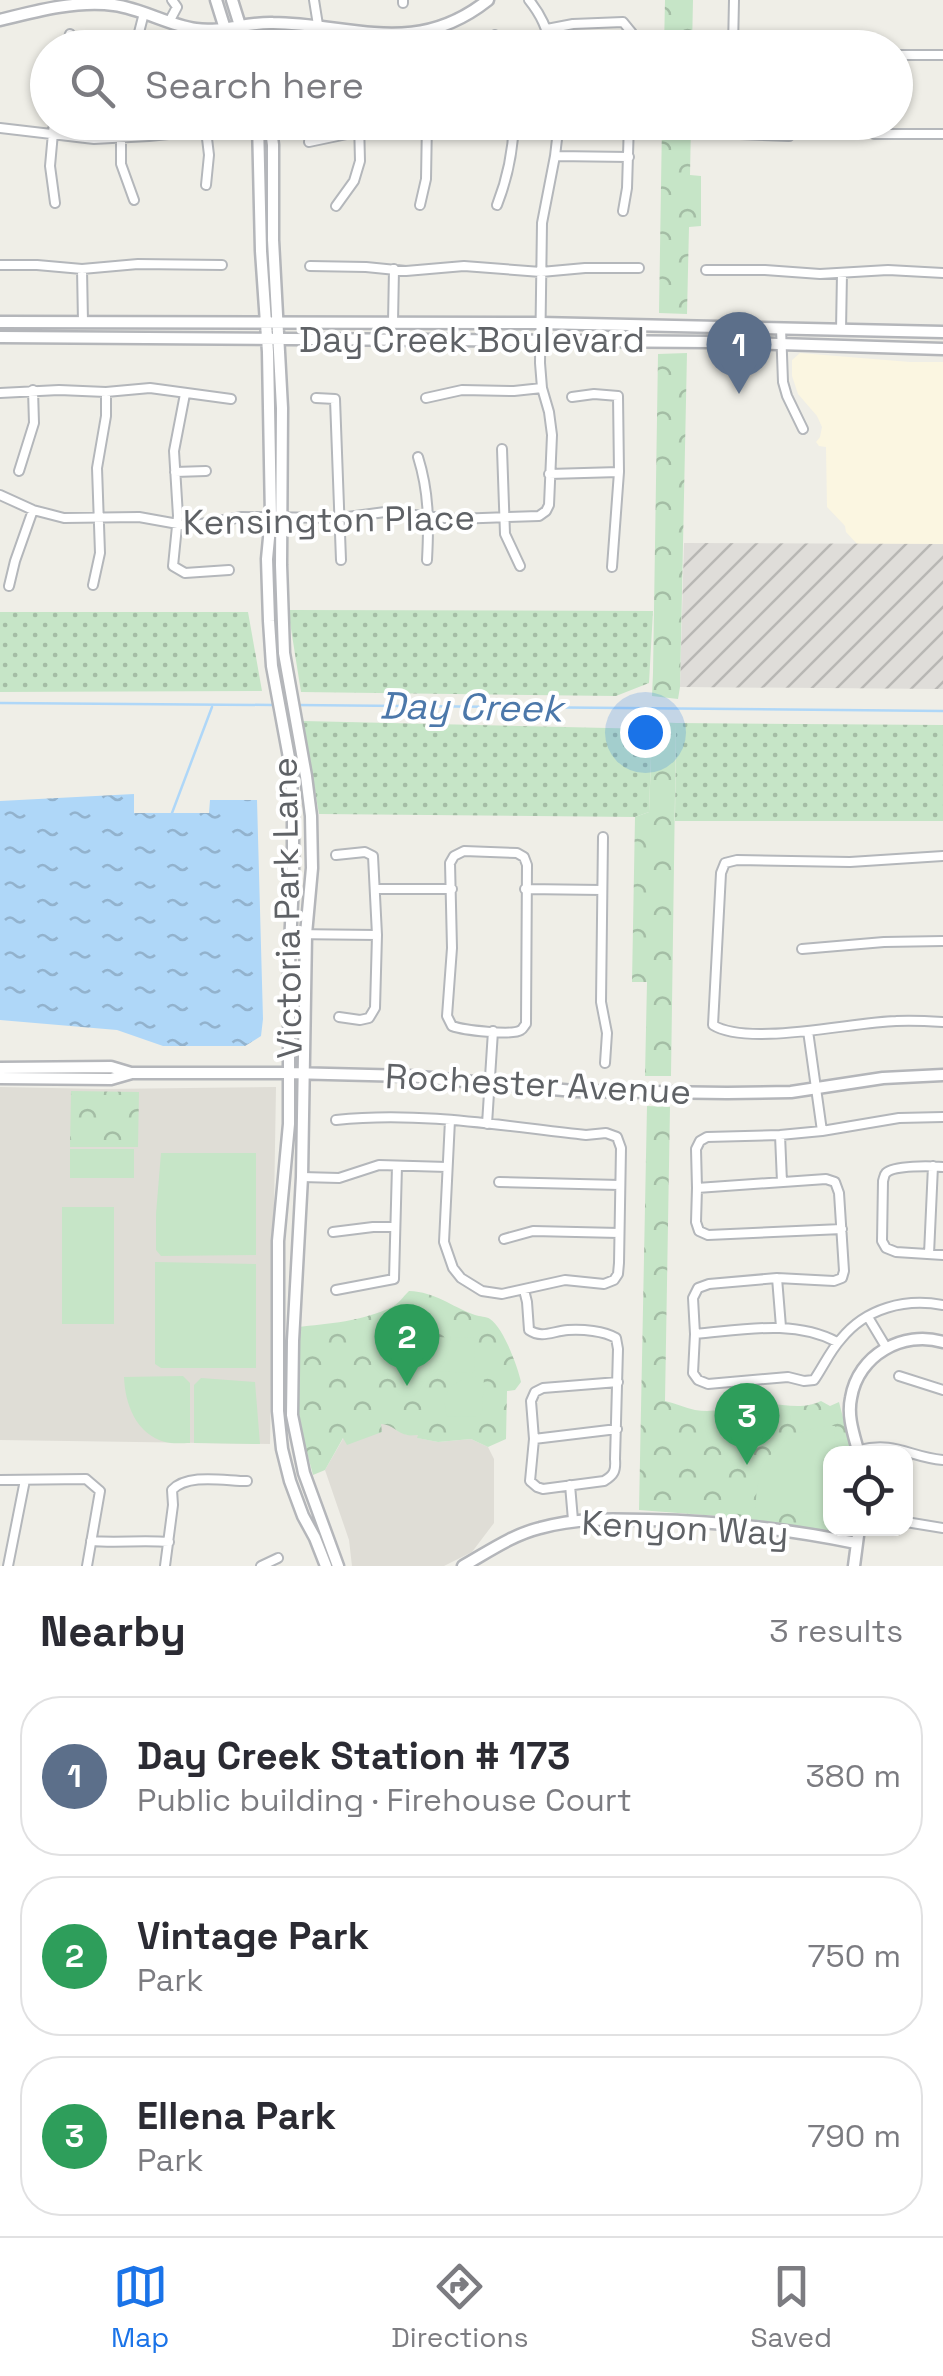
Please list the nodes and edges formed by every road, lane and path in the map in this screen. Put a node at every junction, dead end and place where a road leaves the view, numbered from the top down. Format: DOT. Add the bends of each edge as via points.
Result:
graph roads {
  1 [pos="216,0"];
  2 [pos="232,0"];
  3 [pos="314,0"];
  4 [pos="488,0"];
  5 [pos="529,0"];
  6 [pos="734,0"];
  7 [pos="177,2"];
  8 [pos="91,3"];
  9 [pos="127,4"];
  10 [pos="144,13"];
  11 [pos="0,20"];
  12 [pos="169,22"];
  13 [pos="318,25"];
  14 [pos="239,26"];
  15 [pos="224,28"];
  16 [pos="547,29"];
  17 [pos="140,30"];
  18 [pos="240,30"];
  19 [pos="342,30"];
  20 [pos="427,30"];
  21 [pos="631,30"];
  22 [pos="733,30"];
  23 [pos="913,55"];
  24 [pos="943,56"];
  25 [pos="0,128"];
  26 [pos="30,131"];
  27 [pos="913,134"];
  28 [pos="943,134"];
  29 [pos="53,140"];
  30 [pos="120,140"];
  31 [pos="207,140"];
  32 [pos="259,140"];
  33 [pos="270,140"];
  34 [pos="315,140"];
  35 [pos="359,140"];
  36 [pos="427,140"];
  37 [pos="513,140"];
  38 [pos="556,140"];
  39 [pos="628,140"];
  40 [pos="308,142"];
  41 [pos="555,156"];
  42 [pos="628,157"];
  43 [pos="206,185"];
  44 [pos="134,200"];
  45 [pos="56,202"];
  46 [pos="420,205"];
  47 [pos="498,205"];
  48 [pos="336,206"];
  49 [pos="623,211"];
  50 [pos="0,265"];
  51 [pos="222,265"];
  52 [pos="310,266"];
  53 [pos="639,268"];
  54 [pos="82,269"];
  55 [pos="394,270"];
  56 [pos="706,270"];
  57 [pos="541,272"];
  58 [pos="842,273"];
  59 [pos="943,273"];
  60 [pos="0,322"];
  61 [pos="82,322"];
  62 [pos="393,322"];
  63 [pos="272,324"];
  64 [pos="540,324"];
  65 [pos="781,328"];
  66 [pos="841,330"];
  67 [pos="943,332"];
  68 [pos="0,337"];
  69 [pos="273,339"];
  70 [pos="541,340"];
  71 [pos="781,343"];
  72 [pos="943,349"];
  73 [pos="542,388"];
  74 [pos="33,390"];
  75 [pos="106,392"];
  76 [pos="0,393"];
  77 [pos="186,394"];
  78 [pos="572,397"];
  79 [pos="316,398"];
  80 [pos="426,398"];
  81 [pos="231,399"];
  82 [pos="803,429"];
  83 [pos="502,448"];
  84 [pos="418,457"];
  85 [pos="206,471"];
  86 [pos="19,472"];
  87 [pos="175,472"];
  88 [pos="619,472"];
  89 [pos="549,474"];
  90 [pos="0,495"];
  91 [pos="33,510"];
  92 [pos="502,516"];
  93 [pos="276,517"];
  94 [pos="429,517"];
  95 [pos="98,518"];
  96 [pos="340,518"];
  97 [pos="177,524"];
  98 [pos="341,560"];
  99 [pos="426,560"];
  100 [pos="520,566"];
  101 [pos="612,567"];
  102 [pos="229,570"];
  103 [pos="93,585"];
  104 [pos="10,586"];
  105 [pos="603,837"];
  106 [pos="336,855"];
  107 [pos="943,856"];
  108 [pos="376,889"];
  109 [pos="452,889"];
  110 [pos="525,890"];
  111 [pos="602,890"];
  112 [pos="290,934"];
  113 [pos="306,934"];
  114 [pos="377,935"];
  115 [pos="943,941"];
  116 [pos="802,949"];
  117 [pos="339,1018"];
  118 [pos="943,1022"];
  119 [pos="808,1030"];
  120 [pos="493,1031"];
  121 [pos="605,1063"];
  122 [pos="0,1068"];
  123 [pos="132,1073"];
  124 [pos="289,1073"];
  125 [pos="303,1073"];
  126 [pos="943,1075"];
  127 [pos="0,1078"];
  128 [pos="490,1084"];
  129 [pos="816,1089"];
  130 [pos="943,1117"];
  131 [pos="336,1120"];
  132 [pos="450,1120"];
  133 [pos="487,1124"];
  134 [pos="822,1130"];
  135 [pos="780,1135"];
  136 [pos="397,1166"];
  137 [pos="938,1166"];
  138 [pos="446,1167"];
  139 [pos="302,1177"];
  140 [pos="499,1182"];
  141 [pos="782,1182"];
  142 [pos="620,1185"];
  143 [pos="698,1188"];
  144 [pos="394,1227"];
  145 [pos="842,1229"];
  146 [pos="333,1232"];
  147 [pos="619,1233"];
  148 [pos="504,1238"];
  149 [pos="929,1254"];
  150 [pos="943,1254"];
  151 [pos="777,1278"];
  152 [pos="336,1290"];
  153 [pos="524,1290"];
  154 [pos="943,1305"];
  155 [pos="868,1316"];
  156 [pos="781,1327"];
  157 [pos="695,1334"];
  158 [pos="837,1342"];
  159 [pos="943,1342"];
  160 [pos="886,1347"];
  161 [pos="899,1376"];
  162 [pos="618,1382"];
  163 [pos="943,1390"];
  164 [pos="617,1429"];
  165 [pos="534,1439"];
  166 [pos="857,1446"];
  167 [pos="913,1453"];
  168 [pos="943,1460"];
  169 [pos="0,1480"];
  170 [pos="24,1480"];
  171 [pos="247,1482"];
  172 [pos="570,1485"];
  173 [pos="574,1520"];
  174 [pos="913,1523"];
  175 [pos="943,1528"];
  176 [pos="857,1536"];
  177 [pos="91,1541"];
  178 [pos="168,1542"];
  179 [pos="856,1543"];
  180 [pos="278,1558"];
  181 [pos="6,1560"];
  182 [pos="466,1565"];
  183 [pos="87,1566"];
  184 [pos="164,1566"];
  185 [pos="261,1566"];
  186 [pos="326,1566"];
  187 [pos="338,1566"];
  188 [pos="854,1566"];
  1 -- 15 [label="street"];
  2 -- 14 [label="street"];
  3 -- 13 [label="street"];
  4 -- 20 [label="street"];
  5 -- 16 [label="street"];
  6 -- 22 [label="street"];
  7 -- 12 [label="street"];
  8 -- 9 [label="street"];
  8 -- 11 [label="street"];
  9 -- 10 [label="street"];
  10 -- 12 [label="street"];
  10 -- 17 [label="street"];
  12 -- 15 [label="street"];
  13 -- 14 [label="street"];
  13 -- 19 [label="street"];
  14 -- 15 [label="street"];
  14 -- 18 [label="street"];
  16 -- 21 [label="street" via="617,21"];
  23 -- 24 [label="street"];
  25 -- 26 [label="street"];
  27 -- 28 [label="street"];
  29 -- 45 [label="street"];
  30 -- 44 [label="street"];
  31 -- 43 [label="street"];
  32 -- 63 [label="street, Victoria Park Lane" via="260,240"];
  33 -- 63 [label="street, Victoria Park Lane"];
  34 -- 40 [label="street"];
  35 -- 48 [label="street" via="354,180"];
  36 -- 46 [label="street"];
  37 -- 47 [label="street"];
  38 -- 41 [label="street"];
  39 -- 42 [label="street"];
  41 -- 42 [label="street"];
  41 -- 57 [label="street"];
  42 -- 49 [label="street"];
  50 -- 54 [label="street"];
  51 -- 54 [label="street"];
  52 -- 55 [label="street"];
  53 -- 57 [label="street"];
  54 -- 61 [label="street"];
  55 -- 57 [label="street"];
  55 -- 62 [label="street"];
  56 -- 58 [label="street"];
  57 -- 64 [label="street"];
  58 -- 59 [label="street"];
  58 -- 66 [label="street"];
  60 -- 61 [label="street, Day Creek Boulevard"];
  61 -- 63 [label="street, Day Creek Boulevard"];
  62 -- 63 [label="street, Day Creek Boulevard"];
  62 -- 64 [label="street, Day Creek Boulevard"];
  63 -- 69 [label="street, Victoria Park Lane"];
  64 -- 65 [label="street, Day Creek Boulevard"];
  64 -- 70 [label="street"];
  65 -- 66 [label="street, Day Creek Boulevard"];
  65 -- 71 [label="street"];
  66 -- 67 [label="street, Day Creek Boulevard"];
  68 -- 69 [label="street, Day Creek Boulevard"];
  69 -- 70 [label="street, Day Creek Boulevard"];
  69 -- 93 [label="street, Victoria Park Lane"];
  70 -- 71 [label="street, Day Creek Boulevard"];
  70 -- 73 [label="street"];
  71 -- 72 [label="street, Day Creek Boulevard"];
  71 -- 82 [label="street" via="785,391"];
  73 -- 80 [label="street"];
  73 -- 89 [label="street" via="552,435"];
  74 -- 75 [label="street"];
  74 -- 76 [label="street"];
  74 -- 86 [label="street" via="34,424"];
  75 -- 77 [label="street" via="150,388"];
  75 -- 95 [label="street"];
  77 -- 81 [label="street"];
  77 -- 87 [label="street"];
  78 -- 88 [label="street" via="618,396"];
  79 -- 96 [label="street" via="335,399"];
  83 -- 92 [label="street"];
  84 -- 94 [label="street"];
  85 -- 87 [label="street"];
  87 -- 97 [label="street"];
  88 -- 89 [label="street"];
  88 -- 101 [label="street"];
  89 -- 92 [label="street, Kensington Place" via="543,513"];
  90 -- 91 [label="street, Kensington Place"];
  91 -- 95 [label="street, Kensington Place"];
  91 -- 104 [label="street"];
  92 -- 94 [label="street, Kensington Place"];
  92 -- 100 [label="street"];
  93 -- 96 [label="street, Kensington Place"];
  93 -- 97 [label="street, Kensington Place"];
  93 -- 112 [label="street, Victoria Park Lane" via="267,559 269,622 293,797"];
  93 -- 113 [label="street, Victoria Park Lane" via="289,690 311,816"];
  94 -- 96 [label="street, Kensington Place" via="385,512"];
  94 -- 99 [label="street"];
  95 -- 97 [label="street, Kensington Place" via="139,516"];
  95 -- 103 [label="street"];
  96 -- 98 [label="street"];
  97 -- 102 [label="street" via="177,570"];
  105 -- 111 [label="street"];
  106 -- 108 [label="street" via="373,856"];
  107 -- 119 [label="street" via="724,863 712,1025 772,1034"];
  108 -- 109 [label="street"];
  108 -- 114 [label="street"];
  109 -- 110 [label="street" via="454,856 504,852 524,856"];
  109 -- 120 [label="street" via="447,1016 462,1030"];
  110 -- 111 [label="street"];
  110 -- 120 [label="street" via="526,1024 510,1034"];
  111 -- 121 [label="street"];
  112 -- 113 [label="street"];
  112 -- 124 [label="street, Victoria Park Lane"];
  113 -- 114 [label="street"];
  113 -- 125 [label="street, Victoria Park Lane"];
  114 -- 117 [label="street" via="375,1008 369,1018"];
  115 -- 116 [label="street"];
  118 -- 119 [label="street"];
  119 -- 129 [label="street"];
  120 -- 128 [label="street"];
  122 -- 123 [label="street, Rochester Avenue" via="112,1067"];
  123 -- 124 [label="street, Rochester Avenue"];
  123 -- 127 [label="street, Rochester Avenue" via="111,1079"];
  124 -- 125 [label="street, Rochester Avenue"];
  124 -- 186 [label="street, Victoria Park Lane" via="278,1241 280,1432 295,1496"];
  125 -- 128 [label="street, Rochester Avenue"];
  125 -- 139 [label="street, Victoria Park Lane"];
  126 -- 129 [label="street, Rochester Avenue"];
  128 -- 129 [label="street, Rochester Avenue" via="599,1092"];
  128 -- 133 [label="street"];
  129 -- 134 [label="street"];
  130 -- 134 [label="street"];
  131 -- 132 [label="street"];
  132 -- 133 [label="street"];
  132 -- 138 [label="street"];
  133 -- 142 [label="street" via="617,1137"];
  134 -- 135 [label="street"];
  135 -- 141 [label="street"];
  135 -- 143 [label="street" via="700,1141"];
  136 -- 138 [label="street"];
  136 -- 139 [label="street" via="340,1178"];
  136 -- 144 [label="street"];
  137 -- 149 [label="street"];
  137 -- 149 [label="street" via="893,1169 882,1182 882,1242 896,1252"];
  138 -- 153 [label="street" via="444,1242 461,1278 482,1291"];
  139 -- 187 [label="street, Victoria Park Lane" via="292,1415 304,1474"];
  140 -- 142 [label="street"];
  141 -- 143 [label="street"];
  141 -- 145 [label="street" via="835,1182"];
  142 -- 147 [label="street"];
  143 -- 145 [label="street" via="696,1222 708,1235"];
  144 -- 146 [label="street"];
  144 -- 152 [label="street" via="394,1280"];
  145 -- 151 [label="street" via="842,1278"];
  147 -- 148 [label="street" via="533,1230"];
  147 -- 153 [label="street" via="614,1280 566,1280"];
  149 -- 150 [label="street"];
  151 -- 156 [label="street"];
  151 -- 157 [label="street" via="698,1288"];
  153 -- 162 [label="street" via="533,1334 612,1335"];
  154 -- 155 [label="street" via="897,1304"];
  155 -- 158 [label="street"];
  155 -- 160 [label="street"];
  156 -- 157 [label="street"];
  156 -- 158 [label="street"];
  157 -- 158 [label="street" via="693,1374 708,1384 814,1380"];
  159 -- 160 [label="street" via="907,1340"];
  160 -- 166 [label="street" via="857,1377 850,1397"];
  161 -- 163 [label="street"];
  162 -- 164 [label="street"];
  162 -- 165 [label="street" via="536,1392"];
  164 -- 165 [label="street"];
  164 -- 172 [label="street" via="612,1476"];
  165 -- 172 [label="street" via="530,1481 543,1489"];
  167 -- 168 [label="street"];
  169 -- 170 [label="street"];
  170 -- 177 [label="street" via="92,1482 100,1491"];
  170 -- 181 [label="street"];
  171 -- 178 [label="street" via="178,1483"];
  172 -- 173 [label="street"];
  173 -- 179 [label="street, Kenyon Way" via="718,1522"];
  173 -- 182 [label="street, Kenyon Way" via="536,1528"];
  174 -- 175 [label="street"];
  176 -- 179 [label="street"];
  177 -- 178 [label="street"];
  177 -- 183 [label="street"];
  178 -- 184 [label="street"];
  179 -- 188 [label="street"];
  180 -- 185 [label="street"];
}
